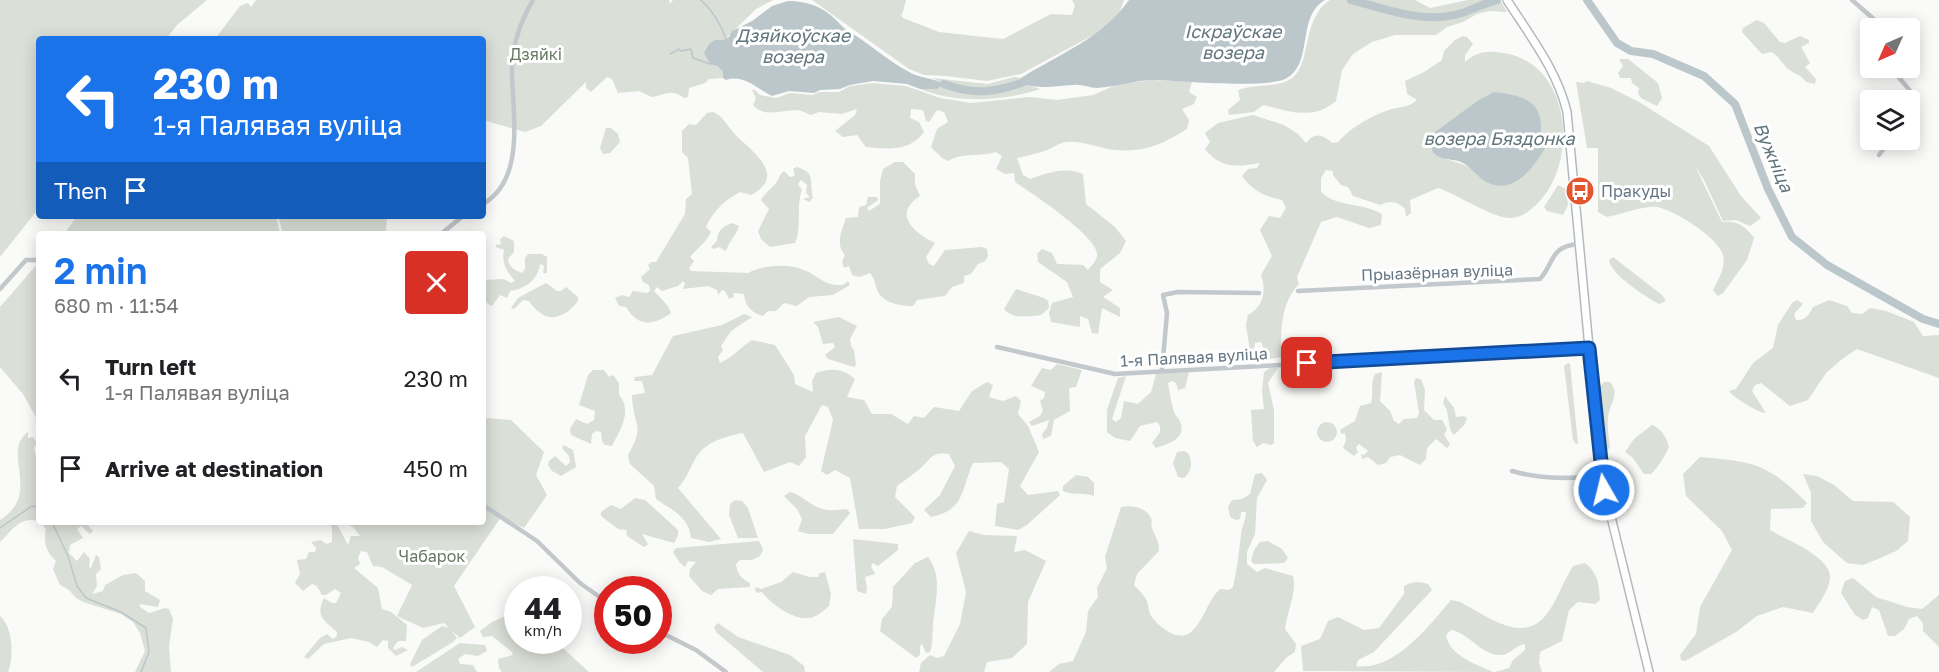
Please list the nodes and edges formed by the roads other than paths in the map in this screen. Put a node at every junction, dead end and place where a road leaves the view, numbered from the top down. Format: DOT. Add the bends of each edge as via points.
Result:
graph roads {
  1 [pos="533,0"];
  2 [pos="1508,0"];
  3 [pos="1852,0"];
  4 [pos="1873,18"];
  5 [pos="1898,78"];
  6 [pos="1910,90"];
  7 [pos="1883,150"];
  8 [pos="1879,155"];
  9 [pos="486,202"];
  10 [pos="460,219"];
  11 [pos="445,231"];
  12 [pos="1579,244"];
  13 [pos="36,260"];
  14 [pos="0,289"];
  15 [pos="1298,291"];
  16 [pos="1259,293"];
  17 [pos="997,347"];
  18 [pos="1589,348"];
  19 [pos="1162,370"];
  20 [pos="1512,471"];
  21 [pos="1601,476"];
  22 [pos="486,507"];
  23 [pos="594,593"];
  24 [pos="672,638"];
  25 [pos="726,672"];
  26 [pos="1649,672"];
  1 -- 9 [label="street" via="521,24 512,64 515,129 511,164 494,197"];
  2 -- 12 [label="main road" via="1563,95"];
  3 -- 4 [label="street"];
  5 -- 6 [label="street"];
  7 -- 8 [label="street"];
  10 -- 11 [label="street"];
  12 -- 15 [label="street, Прыазёрная вуліца" via="1552,255 1540,279"];
  12 -- 18 [label="main road"];
  13 -- 14 [label="street" via="27,260"];
  16 -- 19 [label="street" via="1163,295 1167,313"];
  17 -- 19 [label="street, 1-я Палявая вуліца" via="1115,374"];
  18 -- 19 [label="street, 1-я Палявая вуліца"];
  18 -- 21 [label="main road"];
  20 -- 21 [label="street" via="1575,480"];
  21 -- 26 [label="main road"];
  22 -- 23 [label="street" via="537,541"];
  24 -- 25 [label="street"];
}
